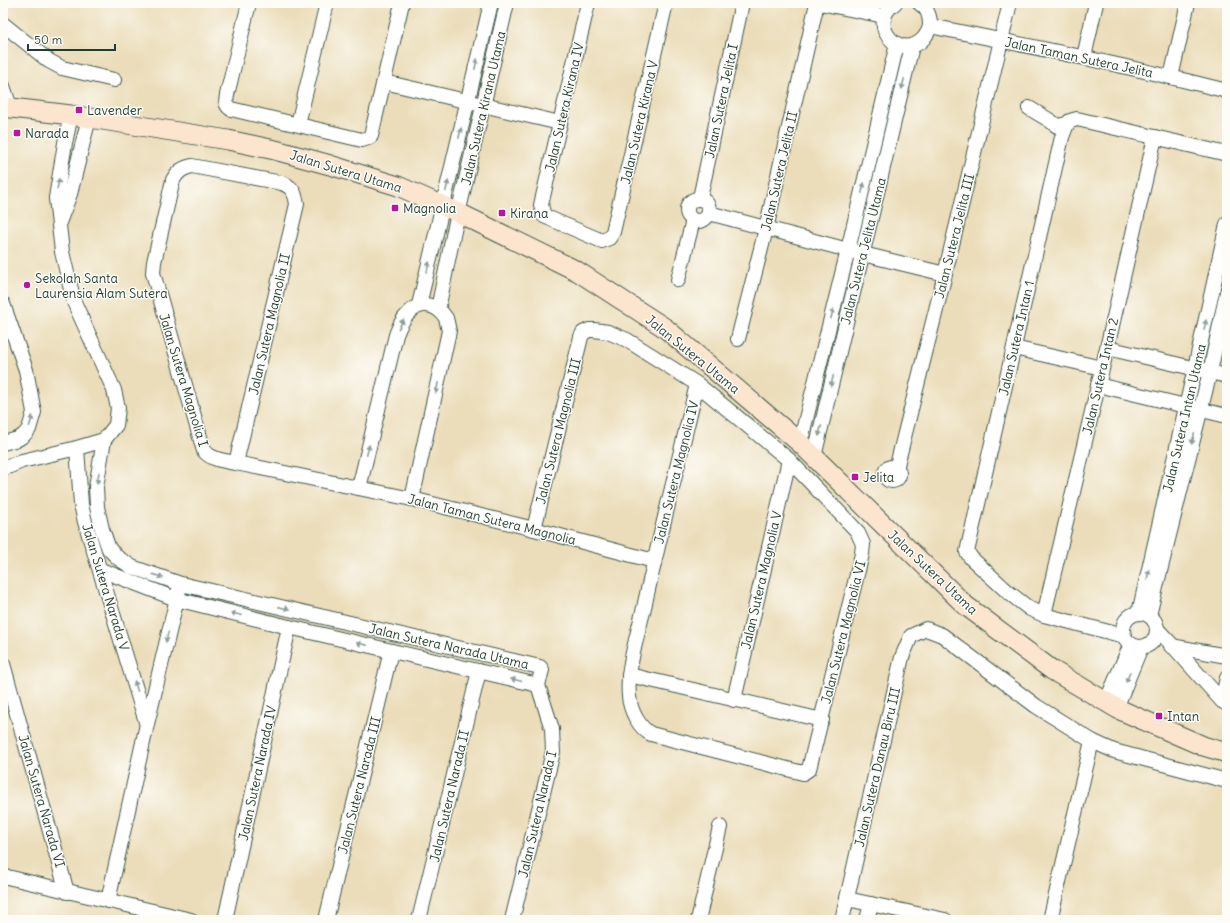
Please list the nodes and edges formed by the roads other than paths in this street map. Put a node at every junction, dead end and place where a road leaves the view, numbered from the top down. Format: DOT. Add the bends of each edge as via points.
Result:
graph roads {
  1 [pos="249,3"];
  2 [pos="327,3"];
  3 [pos="402,3"];
  4 [pos="491,3"];
  5 [pos="507,3"];
  6 [pos="588,3"];
  7 [pos="666,3"];
  8 [pos="742,3"];
  9 [pos="818,3"];
  10 [pos="895,3"];
  11 [pos="1010,3"];
  12 [pos="1096,3"];
  13 [pos="1188,3"];
  14 [pos="920,4"];
  15 [pos="884,16"];
  16 [pos="3,24"];
  17 [pos="930,26"];
  18 [pos="1001,40"];
  19 [pos="897,44"];
  20 [pos="912,46"];
  21 [pos="1084,57"];
  22 [pos="1171,77"];
  23 [pos="114,80"];
  24 [pos="384,82"];
  25 [pos="3,86"];
  26 [pos="1227,91"];
  27 [pos="467,102"];
  28 [pos="483,105"];
  29 [pos="6,107"];
  30 [pos="1029,108"];
  31 [pos="80,116"];
  32 [pos="298,124"];
  33 [pos="560,124"];
  34 [pos="1067,124"];
  35 [pos="1155,136"];
  36 [pos="1227,154"];
  37 [pos="290,187"];
  38 [pos="700,198"];
  39 [pos="451,210"];
  40 [pos="543,211"];
  41 [pos="709,213"];
  42 [pos="693,220"];
  43 [pos="1227,224"];
  44 [pos="766,229"];
  45 [pos="848,250"];
  46 [pos="863,254"];
  47 [pos="945,274"];
  48 [pos="678,280"];
  49 [pos="1227,292"];
  50 [pos="3,304"];
  51 [pos="419,305"];
  52 [pos="438,308"];
  53 [pos="738,339"];
  54 [pos="1014,348"];
  55 [pos="1107,348"];
  56 [pos="822,352"];
  57 [pos="838,356"];
  58 [pos="1102,368"];
  59 [pos="1195,368"];
  60 [pos="1210,372"];
  61 [pos="1227,376"];
  62 [pos="697,384"];
  63 [pos="1098,385"];
  64 [pos="1193,408"];
  65 [pos="1227,416"];
  66 [pos="104,440"];
  67 [pos="3,443"];
  68 [pos="800,443"];
  69 [pos="77,448"];
  70 [pos="814,457"];
  71 [pos="214,458"];
  72 [pos="788,460"];
  73 [pos="236,463"];
  74 [pos="3,469"];
  75 [pos="896,469"];
  76 [pos="359,488"];
  77 [pos="412,499"];
  78 [pos="534,529"];
  79 [pos="654,561"];
  80 [pos="101,570"];
  81 [pos="180,584"];
  82 [pos="176,599"];
  83 [pos="1144,614"];
  84 [pos="1044,615"];
  85 [pos="289,627"];
  86 [pos="1157,629"];
  87 [pos="1134,639"];
  88 [pos="1174,647"];
  89 [pos="391,651"];
  90 [pos="1227,656"];
  91 [pos="3,664"];
  92 [pos="479,671"];
  93 [pos="629,675"];
  94 [pos="1227,678"];
  95 [pos="538,684"];
  96 [pos="734,700"];
  97 [pos="1224,702"];
  98 [pos="1111,705"];
  99 [pos="822,720"];
  100 [pos="147,724"];
  101 [pos="1092,741"];
  102 [pos="1227,753"];
  103 [pos="1227,781"];
  104 [pos="720,827"];
  105 [pos="3,876"];
  106 [pos="67,892"];
  107 [pos="847,899"];
  108 [pos="108,901"];
  109 [pos="870,904"];
  110 [pos="1054,919"];
  111 [pos="191,920"];
  112 [pos="224,920"];
  113 [pos="326,920"];
  114 [pos="419,920"];
  115 [pos="512,920"];
  116 [pos="698,920"];
  117 [pos="842,920"];
  118 [pos="867,920"];
  119 [pos="945,920"];
  1 -- 32 [label="street" via="227,95 227,106"];
  2 -- 32 [label="street"];
  3 -- 24 [label="street"];
  27 -- 4 [label="street, Jalan Sutera Kirana Utama, one-way"];
  5 -- 28 [label="street, Jalan Sutera Kirana Utama"];
  6 -- 33 [label="street, Jalan Sutera Kirana IV"];
  7 -- 40 [label="street, Jalan Sutera Kirana V" via="613,232 606,239 600,240 544,216"];
  8 -- 38 [label="street, Jalan Sutera Jelita I"];
  9 -- 15 [label="street"];
  9 -- 44 [label="street, Jalan Sutera Jelita II"];
  10 -- 15 [label="street"];
  11 -- 18 [label="street, Jalan Sutera Jelita III"];
  12 -- 21 [label="street"];
  13 -- 22 [label="street"];
  14 -- 17 [label="street" via="928,14"];
  15 -- 19 [label="street" via="887,35"];
  16 -- 23 [label="street" via="49,61 62,68"];
  17 -- 18 [label="street, Jalan Taman Sutera Jelita"];
  17 -- 20 [label="street" via="920,42"];
  18 -- 21 [label="street, Jalan Taman Sutera Jelita"];
  18 -- 47 [label="street, Jalan Sutera Jelita III"];
  19 -- 20 [label="street"];
  45 -- 19 [label="street, Jalan Sutera Jelita Utama, one-way"];
  20 -- 46 [label="street, Jalan Sutera Jelita Utama, one-way"];
  21 -- 22 [label="street, Jalan Taman Sutera Jelita"];
  22 -- 26 [label="street, Jalan Taman Sutera Jelita"];
  24 -- 27 [label="street"];
  24 -- 32 [label="street" via="371,136 365,139"];
  25 -- 29 [label="street"];
  27 -- 28 [label="street"];
  39 -- 27 [label="street, Jalan Sutera Kirana Utama, one-way"];
  28 -- 33 [label="street"];
  28 -- 39 [label="street, Jalan Sutera Kirana Utama"];
  29 -- 31 [label="street, Jalan Sutera Utama"];
  30 -- 34 [label="street" via="1057,126"];
  31 -- 39 [label="street, Jalan Sutera Utama" via="275,150 398,186"];
  31 -- 66 [label="street" via="56,198 62,252 74,302 114,390 118,408 116,424"];
  33 -- 40 [label="street, Jalan Sutera Kirana IV" via="541,206"];
  34 -- 35 [label="street" via="1077,120"];
  34 -- 54 [label="street, Jalan Sutera Intan 1"];
  35 -- 36 [label="street"];
  35 -- 55 [label="street, Jalan Sutera Intan 2"];
  37 -- 71 [label="street, Jalan Sutera Magnolia I" via="282,183 192,166 184,168 173,180 153,273 204,451"];
  37 -- 73 [label="street, Jalan Sutera Magnolia II" via="296,195 297,204"];
  38 -- 41 [label="street" via="706,201"];
  38 -- 42 [label="street" via="687,206 687,212"];
  51 -- 39 [label="street, one-way"];
  39 -- 52 [label="street"];
  39 -- 68 [label="street, Jalan Sutera Utama" via="577,271 665,328"];
  41 -- 42 [label="street" via="700,221"];
  41 -- 44 [label="street"];
  42 -- 48 [label="street"];
  59 -- 43 [label="street, Jalan Sutera Intan Utama, one-way"];
  44 -- 45 [label="street"];
  44 -- 53 [label="street, Jalan Sutera Jelita II"];
  45 -- 46 [label="street"];
  56 -- 45 [label="street, Jalan Sutera Jelita Utama, one-way"];
  46 -- 47 [label="street"];
  46 -- 57 [label="street, Jalan Sutera Jelita Utama"];
  47 -- 75 [label="street, Jalan Sutera Jelita III"];
  49 -- 60 [label="street, Jalan Sutera Intan Utama"];
  67 -- 50 [label="street, one-way" via="24,435 34,412 26,370"];
  51 -- 52 [label="street"];
  76 -- 51 [label="street, one-way" via="396,335 401,322"];
  52 -- 77 [label="street, one-way" via="446,319 449,331"];
  54 -- 58 [label="street"];
  54 -- 84 [label="street, Jalan Sutera Intan 1" via="967,549 971,558 1019,601"];
  55 -- 58 [label="street, Jalan Sutera Intan 2"];
  55 -- 59 [label="street"];
  56 -- 57 [label="street"];
  56 -- 68 [label="street, Jalan Sutera Jelita Utama"];
  57 -- 70 [label="street, Jalan Sutera Jelita Utama, one-way"];
  58 -- 63 [label="street, Jalan Sutera Intan 2"];
  59 -- 60 [label="street"];
  59 -- 64 [label="street, Jalan Sutera Intan Utama"];
  60 -- 61 [label="street"];
  60 -- 64 [label="street, Jalan Sutera Intan Utama"];
  62 -- 72 [label="street"];
  62 -- 78 [label="street, Jalan Sutera Magnolia III" via="627,340 608,332 594,330 583,333"];
  62 -- 79 [label="street, Jalan Sutera Magnolia IV"];
  63 -- 64 [label="street"];
  63 -- 84 [label="street, Jalan Sutera Intan 2"];
  64 -- 65 [label="street"];
  64 -- 83 [label="street, Jalan Sutera Intan Utama"];
  66 -- 69 [label="street"];
  66 -- 81 [label="street, Jalan Sutera Narada Utama, one-way" via="96,487 97,507 109,549 132,567"];
  68 -- 70 [label="street, Jalan Sutera Utama"];
  69 -- 74 [label="street" via="22,461"];
  69 -- 80 [label="street, Jalan Sutera Narada V" via="81,504"];
  70 -- 98 [label="street, Jalan Sutera Utama" via="965,605 1052,670"];
  71 -- 73 [label="street, Jalan Taman Sutera Magnolia"];
  72 -- 96 [label="street, Jalan Sutera Magnolia V"];
  72 -- 99 [label="street, Jalan Sutera Magnolia VI" via="857,531 863,544"];
  73 -- 76 [label="street, Jalan Taman Sutera Magnolia"];
  76 -- 77 [label="street, Jalan Taman Sutera Magnolia"];
  77 -- 78 [label="street, Jalan Taman Sutera Magnolia"];
  78 -- 79 [label="street, Jalan Taman Sutera Magnolia"];
  79 -- 93 [label="street"];
  80 -- 82 [label="street, Jalan Sutera Narada Utama"];
  100 -- 80 [label="street, Jalan Sutera Narada V, one-way"];
  81 -- 82 [label="street, Jalan Sutera Narada V"];
  81 -- 95 [label="street, Jalan Sutera Narada Utama, one-way" via="540,667 542,670"];
  85 -- 82 [label="street, Jalan Sutera Narada Utama, one-way"];
  82 -- 100 [label="street, Jalan Sutera Narada V, one-way"];
  83 -- 86 [label="street" via="1156,624"];
  83 -- 87 [label="street" via="1129,616"];
  84 -- 87 [label="street"];
  89 -- 85 [label="street, Jalan Sutera Narada Utama, one-way"];
  85 -- 112 [label="street, Jalan Sutera Narada IV"];
  86 -- 87 [label="street" via="1154,639"];
  86 -- 88 [label="street"];
  87 -- 88 [label="street"];
  87 -- 98 [label="street"];
  88 -- 90 [label="street"];
  88 -- 97 [label="street"];
  89 -- 92 [label="street, Jalan Sutera Narada Utama"];
  89 -- 113 [label="street, Jalan Sutera Narada III"];
  91 -- 106 [label="street, Jalan Sutera Narada VI"];
  95 -- 92 [label="street, Jalan Sutera Narada Utama, one-way"];
  92 -- 114 [label="street, Jalan Sutera Narada II"];
  93 -- 96 [label="street"];
  93 -- 99 [label="street" via="629,698 644,731 803,773 809,769"];
  94 -- 97 [label="street"];
  95 -- 115 [label="street, Jalan Sutera Narada I" via="552,729 553,752"];
  96 -- 99 [label="street"];
  98 -- 102 [label="street, Jalan Sutera Utama" via="1203,746"];
  100 -- 108 [label="street, Jalan Sutera Narada V"];
  101 -- 103 [label="street" via="1114,751"];
  101 -- 107 [label="street, Jalan Sutera Danau Biru III" via="1036,706 942,635 926,629 911,636 902,657"];
  101 -- 110 [label="street"];
  104 -- 116 [label="street"];
  105 -- 106 [label="street"];
  106 -- 108 [label="street"];
  107 -- 109 [label="street"];
  107 -- 117 [label="street, Jalan Sutera Danau Biru III"];
  108 -- 111 [label="street"];
  109 -- 118 [label="street"];
  109 -- 119 [label="street"];
}
